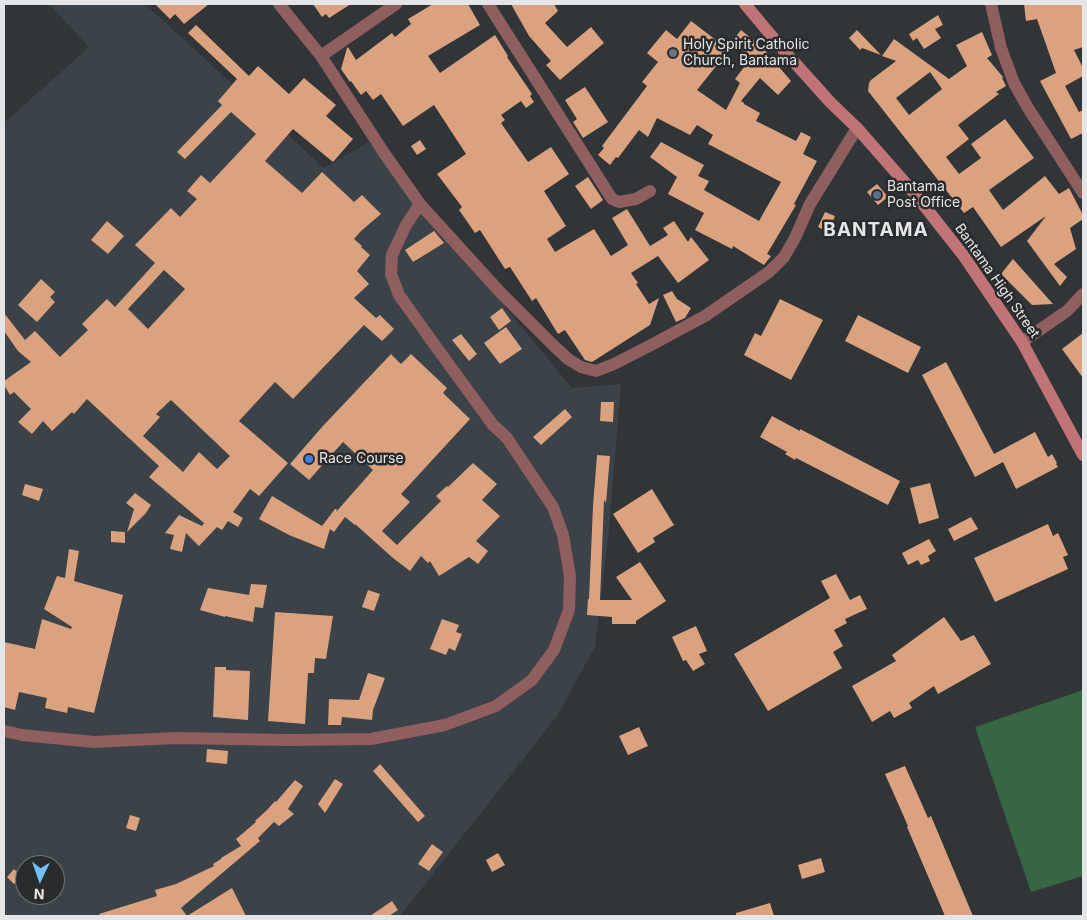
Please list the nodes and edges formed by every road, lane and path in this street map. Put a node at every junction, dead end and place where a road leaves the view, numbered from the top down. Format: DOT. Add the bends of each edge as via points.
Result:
graph roads {
  1 [pos="279,4"];
  2 [pos="396,4"];
  3 [pos="488,4"];
  4 [pos="745,4"];
  5 [pos="991,4"];
  6 [pos="321,56"];
  7 [pos="857,128"];
  8 [pos="650,191"];
  9 [pos="1083,193"];
  10 [pos="420,204"];
  11 [pos="1083,294"];
  12 [pos="1022,342"];
  13 [pos="1083,455"];
  14 [pos="4,731"];
  1 -- 6 [label="street"];
  2 -- 6 [label="street"];
  3 -- 8 [label="street" via="612,199 620,202 636,199"];
  4 -- 7 [label="main road, Bantama High Street" via="791,59"];
  5 -- 9 [label="street" via="1001,48 1014,83"];
  6 -- 10 [label="street"];
  7 -- 10 [label="street" via="810,204 784,257 769,272 705,316 596,371 581,367 553,345"];
  7 -- 12 [label="main road, Bantama High Street" via="963,255"];
  10 -- 14 [label="street" via="392,255 391,274 399,295 506,438 553,507 563,535 570,576 569,610 554,650 532,680 496,706 445,725 371,739 175,738 94,742"];
  11 -- 12 [label="street" via="1067,311"];
  12 -- 13 [label="main road, Bantama High Street"];
}
